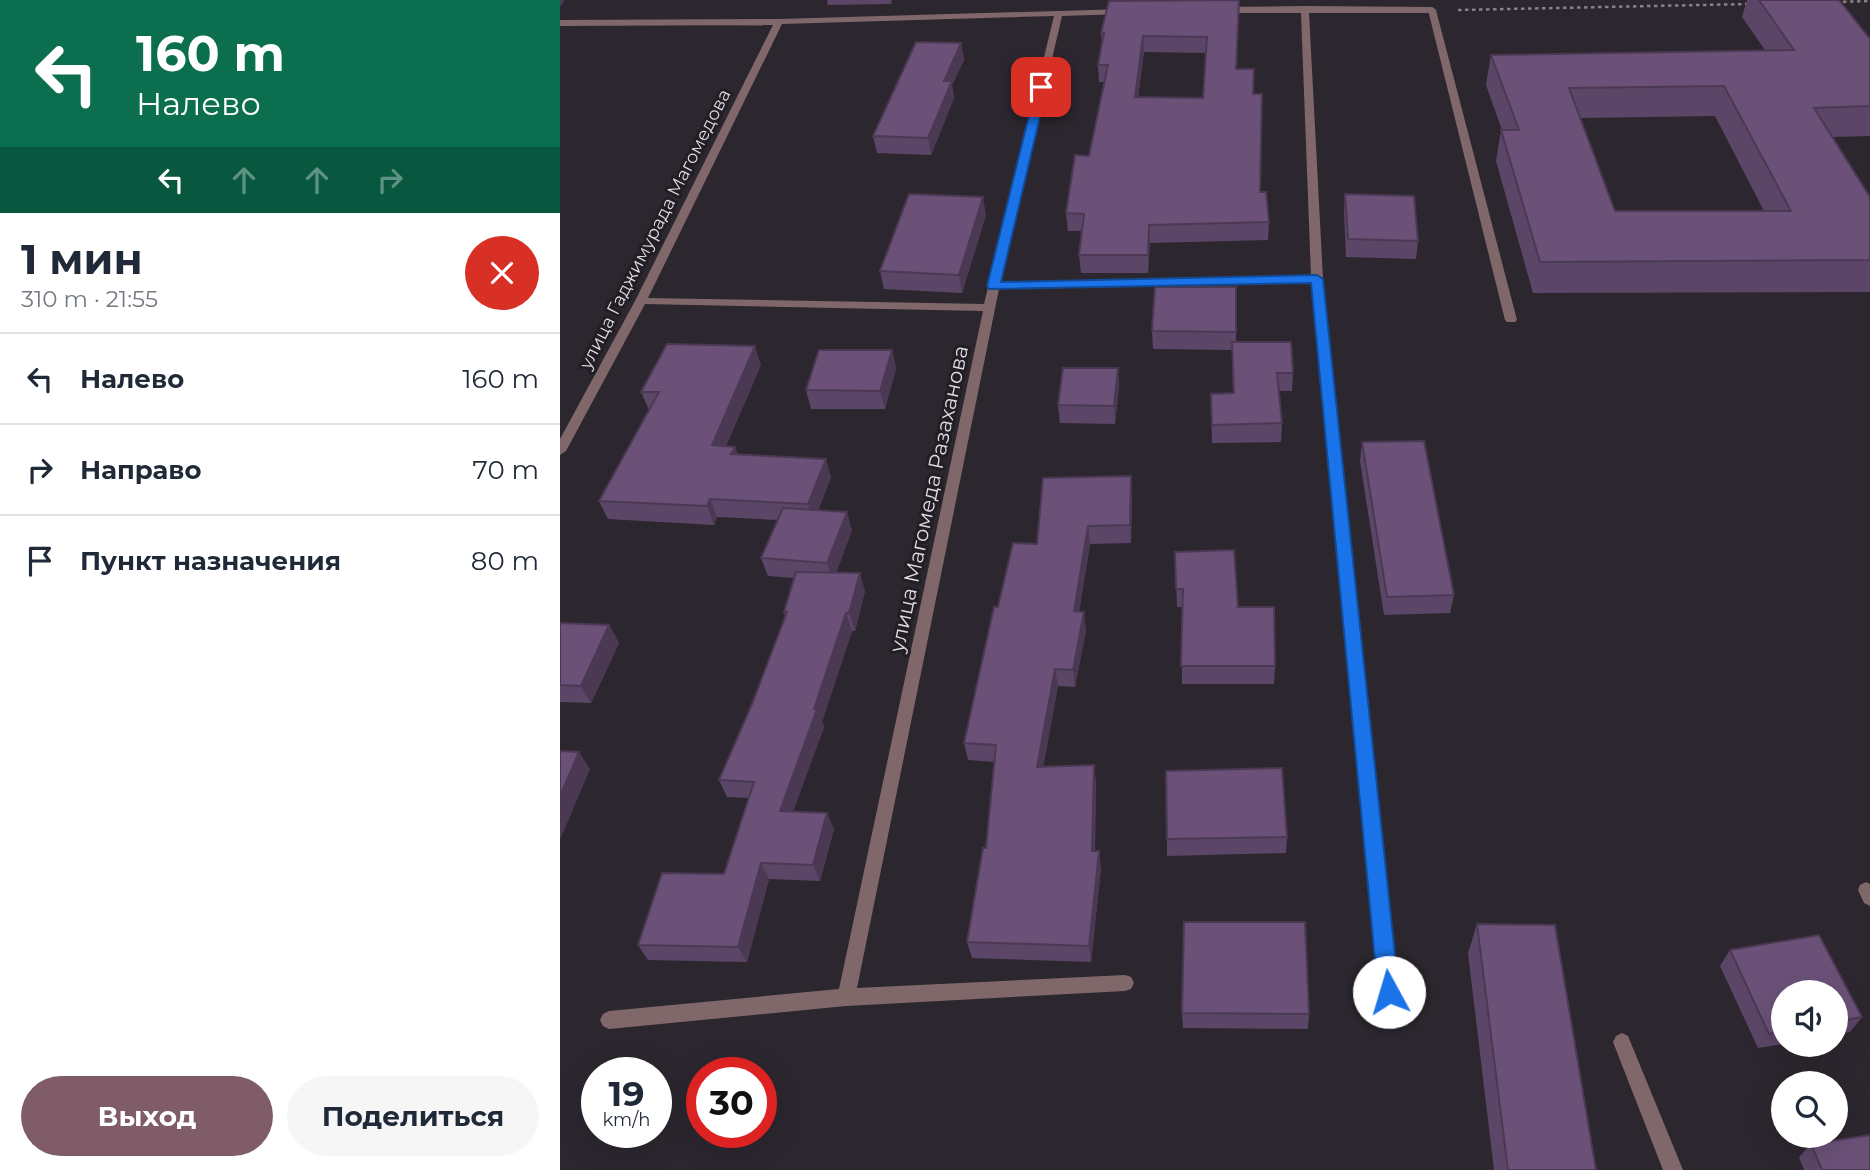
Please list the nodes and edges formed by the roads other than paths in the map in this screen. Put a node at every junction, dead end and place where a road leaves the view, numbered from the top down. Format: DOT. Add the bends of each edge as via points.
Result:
graph roads {
  1 [pos="1305,9"];
  2 [pos="1214,10"];
  3 [pos="1137,11"];
  4 [pos="1059,12"];
  5 [pos="779,22"];
  6 [pos="560,23"];
  7 [pos="1317,279"];
  8 [pos="994,286"];
  9 [pos="641,301"];
  10 [pos="990,308"];
  11 [pos="1511,320"];
  12 [pos="560,451"];
  13 [pos="1125,983"];
  14 [pos="1389,992"];
  15 [pos="846,996"];
  16 [pos="609,1020"];
  17 [pos="1622,1042"];
  18 [pos="1673,1170"];
  1 -- 2 [label="street"];
  1 -- 7 [label="street"];
  1 -- 11 [label="street" via="1432,10"];
  3 -- 4 [label="street"];
  4 -- 5 [label="street"];
  4 -- 8 [label="street, улица Магомеда Разаханова"];
  5 -- 6 [label="street"];
  5 -- 9 [label="street, улица Гаджимурада Магомедова"];
  7 -- 8 [label="street"];
  7 -- 14 [label="street"];
  8 -- 10 [label="street, улица Магомеда Разаханова"];
  9 -- 10 [label="street"];
  9 -- 12 [label="street, улица Гаджимурада Магомедова"];
  10 -- 15 [label="street, улица Магомеда Разаханова"];
  13 -- 15 [label="street"];
  15 -- 16 [label="street"];
  17 -- 18 [label="street"];
}
